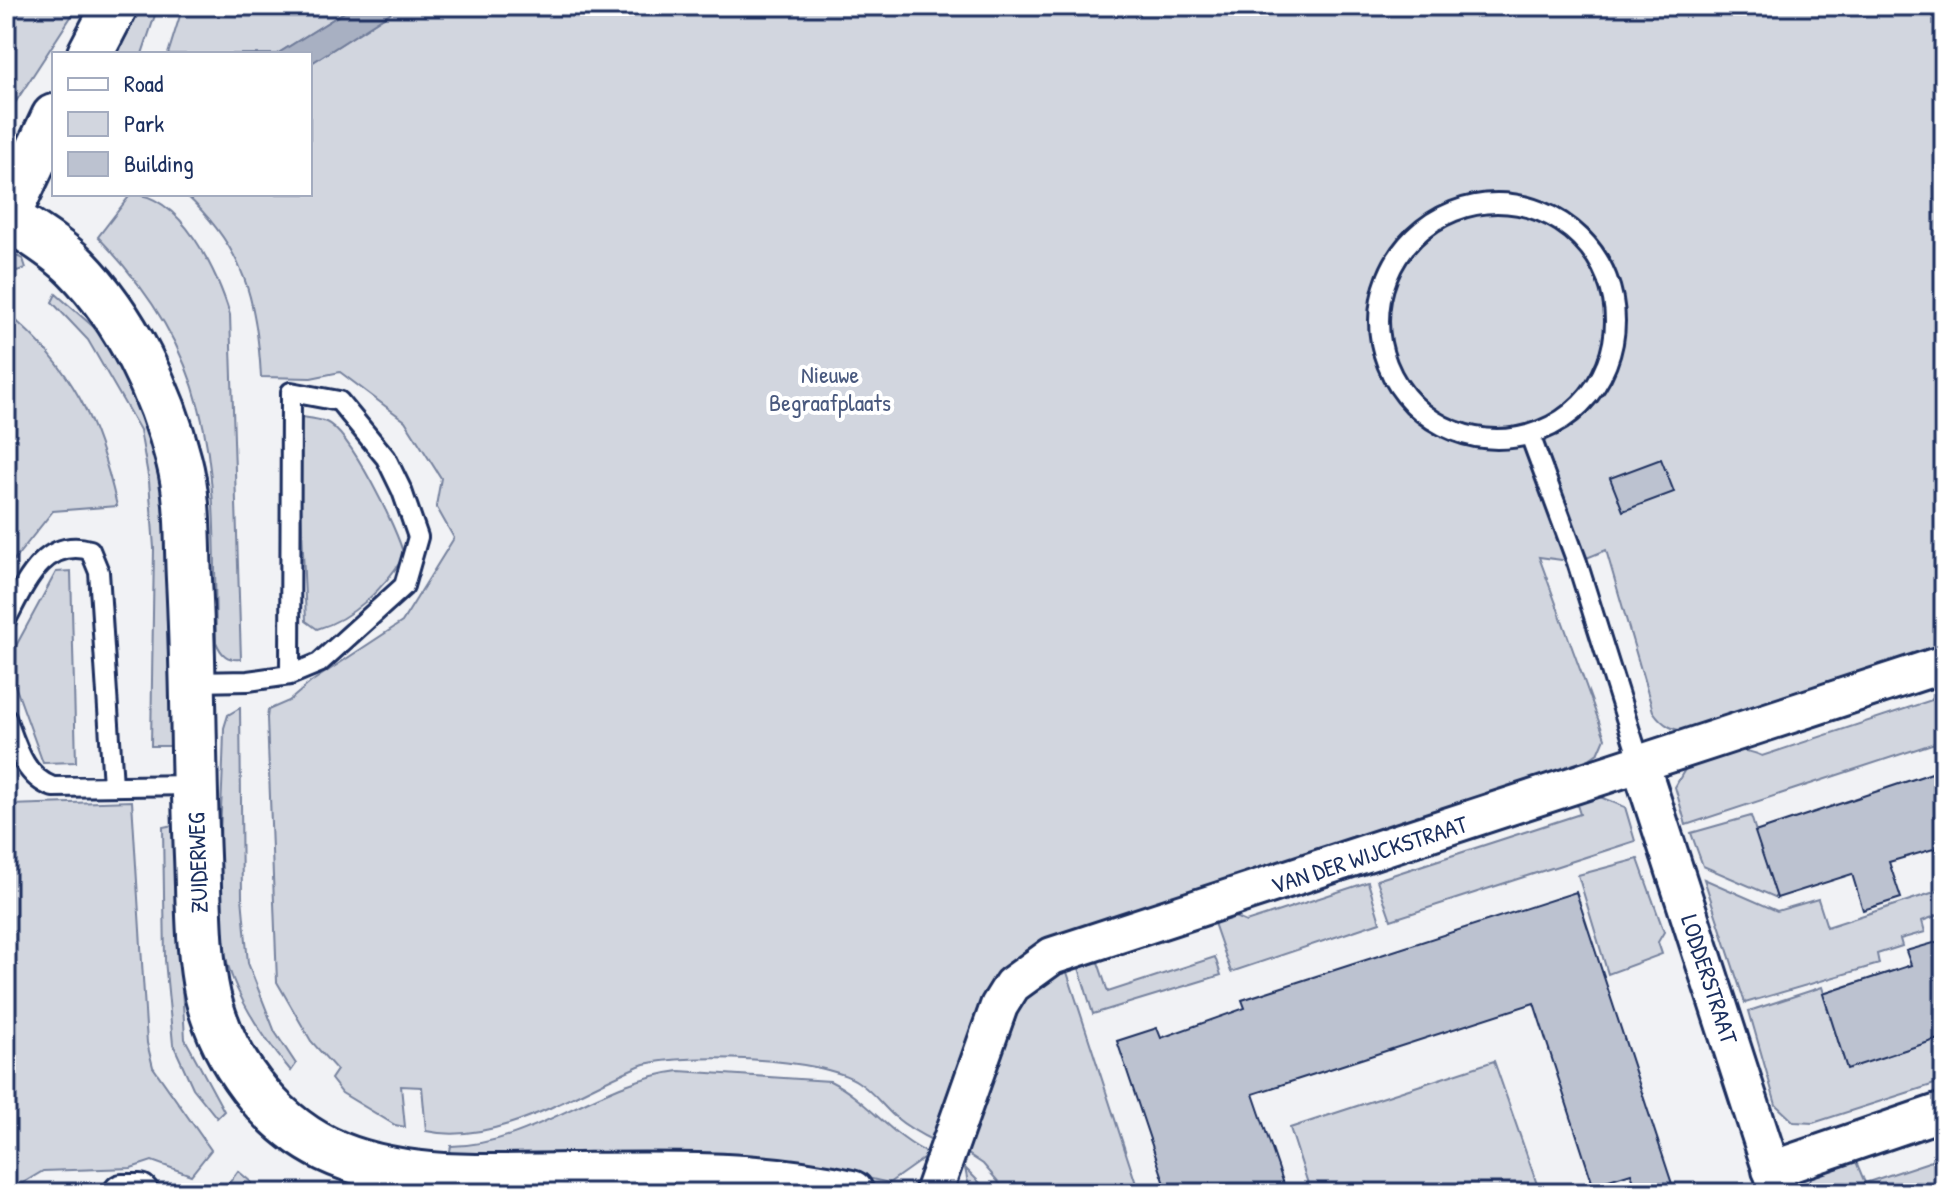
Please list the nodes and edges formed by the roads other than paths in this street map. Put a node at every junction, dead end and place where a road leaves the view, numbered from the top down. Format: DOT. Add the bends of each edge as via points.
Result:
graph roads {
  1 [pos="115,6"];
  2 [pos="91,52"];
  3 [pos="52,121"];
  4 [pos="6,216"];
  5 [pos="1530,435"];
  6 [pos="6,620"];
  7 [pos="1944,664"];
  8 [pos="290,675"];
  9 [pos="194,682"];
  10 [pos="6,718"];
  11 [pos="1641,766"];
  12 [pos="113,785"];
  13 [pos="194,785"];
  14 [pos="1944,1111"];
  15 [pos="1775,1181"];
  16 [pos="654,1184"];
  17 [pos="122,1193"];
  18 [pos="140,1193"];
  19 [pos="851,1193"];
  20 [pos="933,1193"];
  1 -- 2 [label="street"];
  3 -- 4 [label="street"];
  4 -- 9 [label="street, ZUIDERWEG" via="74,264 92,285 134,349 167,423 183,484"];
  5 -- 5 [label="lane" via="1568,415 1603,374 1616,326 1607,277 1575,233 1538,210 1497,203 1457,210 1427,225 1403,249 1386,278 1379,303 1382,353 1412,405 1437,423 1466,436 1498,440"];
  5 -- 11 [label="lane" via="1577,562"];
  6 -- 12 [label="lane" via="33,570 49,555 76,546 90,550 99,572"];
  7 -- 11 [label="street, VAN DER WIJCKSTRAAT"];
  8 -- 8 [label="lane" via="319,663 404,586 418,537 386,458 339,401 291,392"];
  8 -- 9 [label="lane"];
  9 -- 13 [label="street, ZUIDERWEG"];
  10 -- 12 [label="lane" via="39,782 53,787"];
  11 -- 15 [label="street, LODDERSTRAAT"];
  11 -- 20 [label="street, VAN DER WIJCKSTRAAT" via="1052,956 1031,968 999,1006"];
  12 -- 13 [label="lane"];
  13 -- 16 [label="street, ZUIDERWEG" via="200,952 209,1000 226,1048 246,1078 301,1134 352,1159 425,1173"];
  14 -- 15 [label="street"];
  16 -- 19 [label="street, ZUIDERWEG" via="701,1176"];
  17 -- 18 [label="street"];
}
